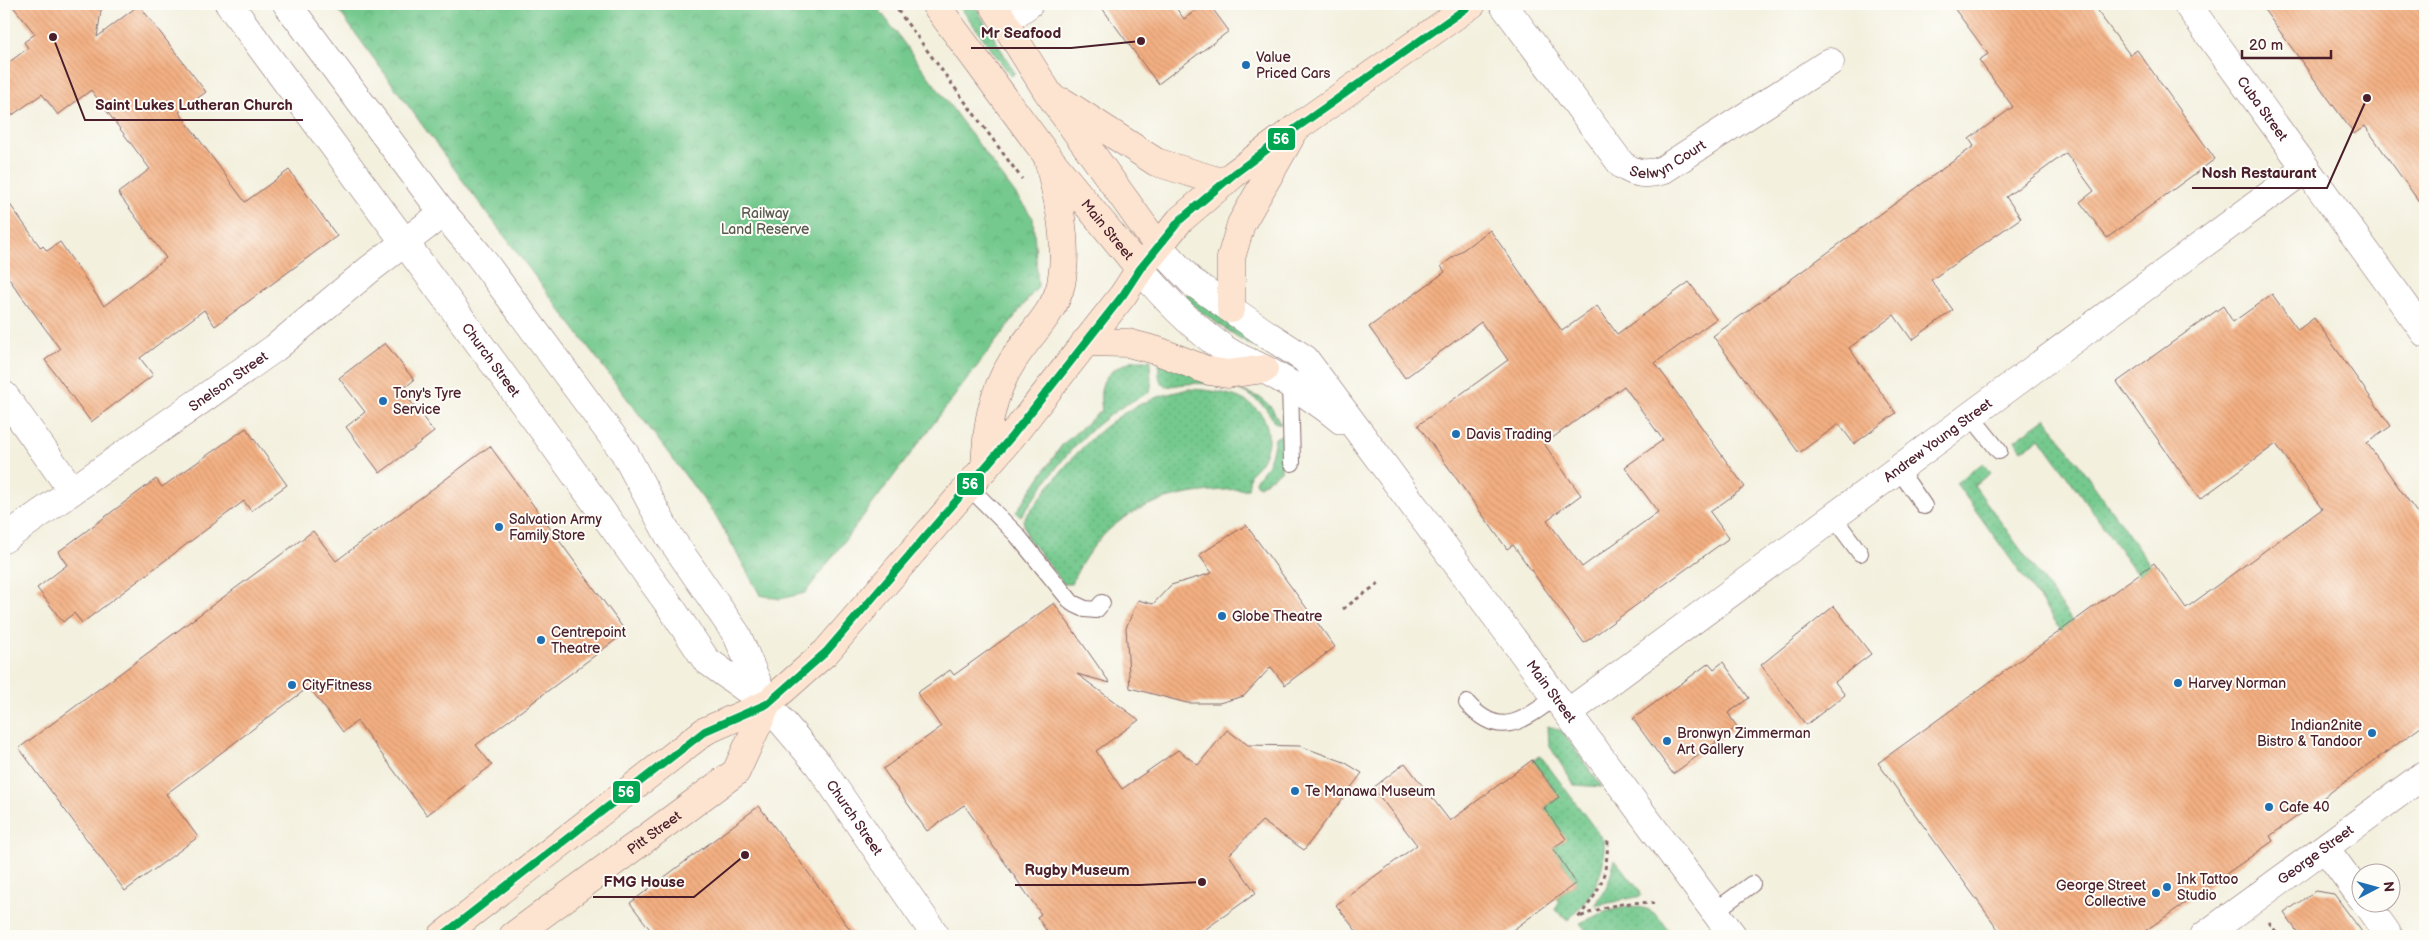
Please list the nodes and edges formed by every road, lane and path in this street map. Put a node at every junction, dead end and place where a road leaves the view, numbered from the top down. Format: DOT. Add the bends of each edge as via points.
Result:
graph roads {
  1 [pos="229,4"];
  2 [pos="287,4"];
  3 [pos="934,4"];
  4 [pos="1029,4"];
  5 [pos="1472,4"];
  6 [pos="1504,4"];
  7 [pos="2187,4"];
  8 [pos="999,12"];
  9 [pos="1830,62"];
  10 [pos="1047,91"];
  11 [pos="1296,128"];
  12 [pos="1048,157"];
  13 [pos="2305,169"];
  14 [pos="1224,183"];
  15 [pos="444,213"];
  16 [pos="406,242"];
  17 [pos="1158,246"];
  18 [pos="1140,269"];
  19 [pos="1231,309"];
  20 [pos="2425,334"];
  21 [pos="1085,342"];
  22 [pos="1264,369"];
  23 [pos="1290,384"];
  24 [pos="4,395"];
  25 [pos="1971,416"];
  26 [pos="1371,445"];
  27 [pos="1999,451"];
  28 [pos="1292,463"];
  29 [pos="1899,470"];
  30 [pos="977,478"];
  31 [pos="71,490"];
  32 [pos="1924,506"];
  33 [pos="1834,518"];
  34 [pos="4,539"];
  35 [pos="1860,554"];
  36 [pos="1380,583"];
  37 [pos="1102,603"];
  38 [pos="1343,609"];
  39 [pos="1467,703"];
  40 [pos="767,704"];
  41 [pos="1563,704"];
  42 [pos="2425,774"];
  43 [pos="1608,841"];
  44 [pos="2325,848"];
  45 [pos="1752,884"];
  46 [pos="2352,884"];
  47 [pos="1654,903"];
  48 [pos="1715,911"];
  49 [pos="2372,912"];
  50 [pos="442,936"];
  51 [pos="513,936"];
  52 [pos="936,936"];
  53 [pos="1733,936"];
  54 [pos="2204,936"];
  55 [pos="2389,936"];
  1 -- 16 [label="street, Church Street"];
  2 -- 15 [label="street, Church Street"];
  3 -- 12 [label="main road, Main Street"];
  4 -- 8 [label="street"];
  5 -- 11 [label="main road, Pitt Street"];
  6 -- 9 [label="street, Selwyn Court" via="1622,165 1633,172 1661,171"];
  7 -- 13 [label="street, Cuba Street"];
  8 -- 10 [label="main road, Main Street"];
  10 -- 14 [label="main road" via="1156,162"];
  10 -- 17 [label="main road, Main Street"];
  11 -- 14 [label="main road, Pitt Street"];
  11 -- 19 [label="main road" via="1241,224 1231,258"];
  12 -- 18 [label="main road, Main Street"];
  12 -- 30 [label="main road" via="1064,238 1060,286 1053,304 1012,361 994,398"];
  13 -- 20 [label="street, Cuba Street"];
  13 -- 25 [label="street, Andrew Young Street"];
  14 -- 17 [label="main road, Pitt Street" via="1180,220"];
  15 -- 16 [label="street, Snelson Street"];
  15 -- 40 [label="street, Church Street" via="483,260 624,452 669,536 737,635"];
  16 -- 31 [label="street, Snelson Street" via="275,348"];
  16 -- 40 [label="street, Church Street" via="706,660"];
  17 -- 18 [label="main road, Pitt Street"];
  17 -- 19 [label="street, Main Street" via="1191,281"];
  18 -- 21 [label="main road, Pitt Street"];
  18 -- 22 [label="street, Main Street" via="1195,327 1228,351"];
  19 -- 26 [label="street, Main Street" via="1306,359"];
  21 -- 22 [label="main road" via="1128,343 1209,371 1228,374"];
  21 -- 30 [label="main road, Pitt Street"];
  22 -- 23 [label="street, Main Street"];
  23 -- 26 [label="street, Main Street" via="1321,404"];
  23 -- 28 [label="lane"];
  24 -- 31 [label="street"];
  25 -- 27 [label="lane"];
  25 -- 29 [label="street, Andrew Young Street"];
  26 -- 41 [label="street, Main Street"];
  29 -- 32 [label="lane"];
  29 -- 33 [label="street, Andrew Young Street"];
  30 -- 37 [label="lane" via="1016,534 1072,603 1096,610"];
  30 -- 40 [label="main road, Pitt Street" via="826,652"];
  31 -- 34 [label="street, Snelson Street"];
  33 -- 35 [label="lane"];
  33 -- 41 [label="street, Andrew Young Street"];
  36 -- 38 [label="path"];
  39 -- 41 [label="lane" via="1479,717 1495,724 1511,724"];
  40 -- 50 [label="main road, Pitt Street" via="705,731"];
  40 -- 51 [label="main road, Pitt Street" via="736,772"];
  40 -- 52 [label="street, Church Street" via="830,781"];
  41 -- 48 [label="street, Main Street"];
  42 -- 44 [label="street, George Street"];
  43 -- 47 [label="path" via="1605,876 1598,893 1578,918 1630,901"];
  44 -- 46 [label="street"];
  44 -- 54 [label="street, George Street"];
  45 -- 48 [label="lane"];
  48 -- 53 [label="street, Main Street"];
  49 -- 55 [label="street"];
}
